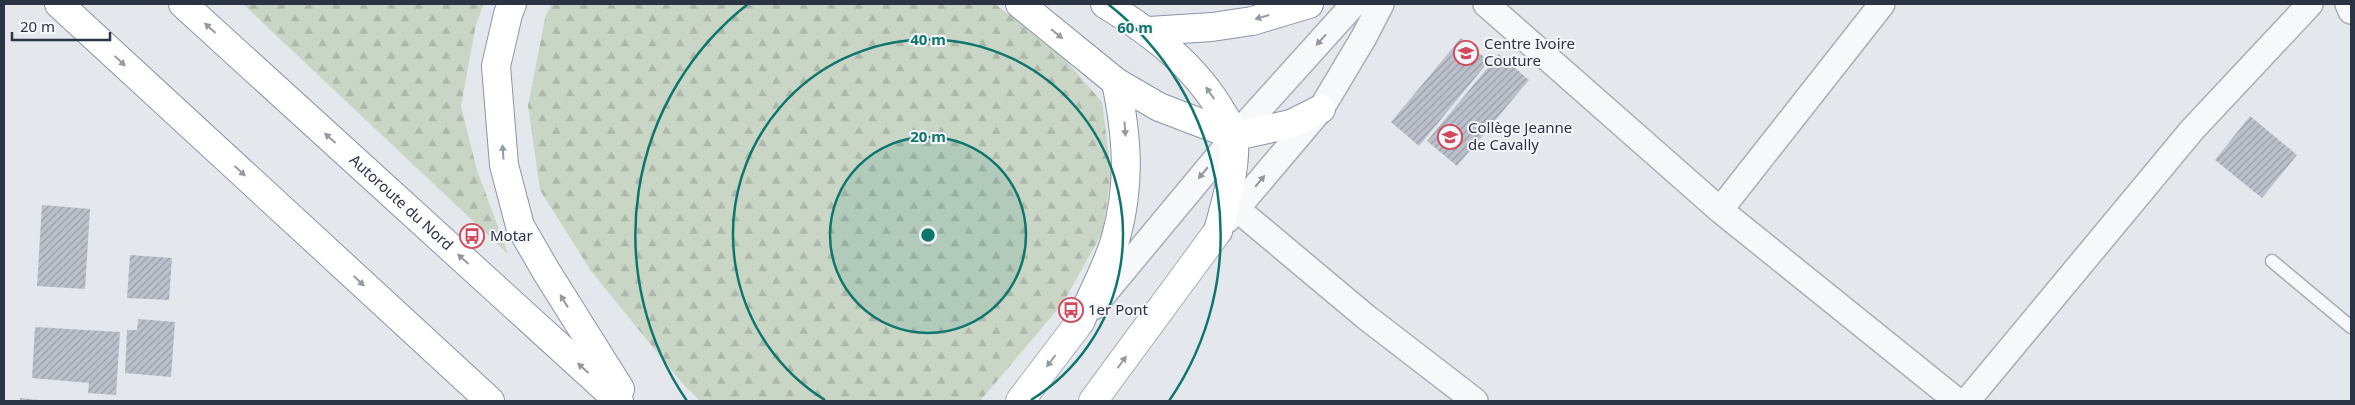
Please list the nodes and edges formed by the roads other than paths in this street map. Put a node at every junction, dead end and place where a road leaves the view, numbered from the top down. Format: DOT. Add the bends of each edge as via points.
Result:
graph roads {
  1 [pos="59,4"];
  2 [pos="183,4"];
  3 [pos="512,4"];
  4 [pos="1020,4"];
  5 [pos="1105,4"];
  6 [pos="1309,4"];
  7 [pos="1354,4"];
  8 [pos="1380,4"];
  9 [pos="1486,4"];
  10 [pos="1882,4"];
  11 [pos="2310,4"];
  12 [pos="2348,4"];
  13 [pos="2351,11"];
  14 [pos="1149,31"];
  15 [pos="1116,82"];
  16 [pos="1321,108"];
  17 [pos="1235,136"];
  18 [pos="1237,209"];
  19 [pos="1720,210"];
  20 [pos="1218,231"];
  21 [pos="2272,262"];
  22 [pos="1080,322"];
  23 [pos="2351,327"];
  24 [pos="490,401"];
  25 [pos="619,401"];
  26 [pos="627,401"];
  27 [pos="1020,401"];
  28 [pos="1093,401"];
  29 [pos="1474,401"];
  30 [pos="1957,401"];
  31 [pos="1967,401"];
  1 -- 24 [label="main road, one-way"];
  25 -- 2 [label="main road, Autoroute du Nord, one-way"];
  26 -- 3 [label="main road, one-way" via="520,226 504,166 496,66"];
  4 -- 15 [label="main road, one-way"];
  5 -- 14 [label="main road"];
  6 -- 14 [label="main road, one-way" via="1244,22"];
  7 -- 17 [label="street, one-way"];
  8 -- 16 [label="street"];
  9 -- 19 [label="street"];
  10 -- 19 [label="street"];
  11 -- 31 [label="street" via="2192,130"];
  12 -- 13 [label="street"];
  17 -- 14 [label="main road, one-way" via="1214,98 1195,73"];
  15 -- 17 [label="main road" via="1159,107"];
  15 -- 22 [label="main road, one-way" via="1125,124 1127,177 1116,238"];
  16 -- 17 [label="main road" via="1291,124"];
  18 -- 16 [label="street, one-way"];
  17 -- 20 [label="main road" via="1232,174"];
  17 -- 22 [label="street, one-way"];
  18 -- 20 [label="street"];
  18 -- 29 [label="street" via="1366,317"];
  19 -- 30 [label="street"];
  28 -- 20 [label="main road, one-way"];
  21 -- 23 [label="lane"];
  22 -- 27 [label="main road, one-way"];
}
